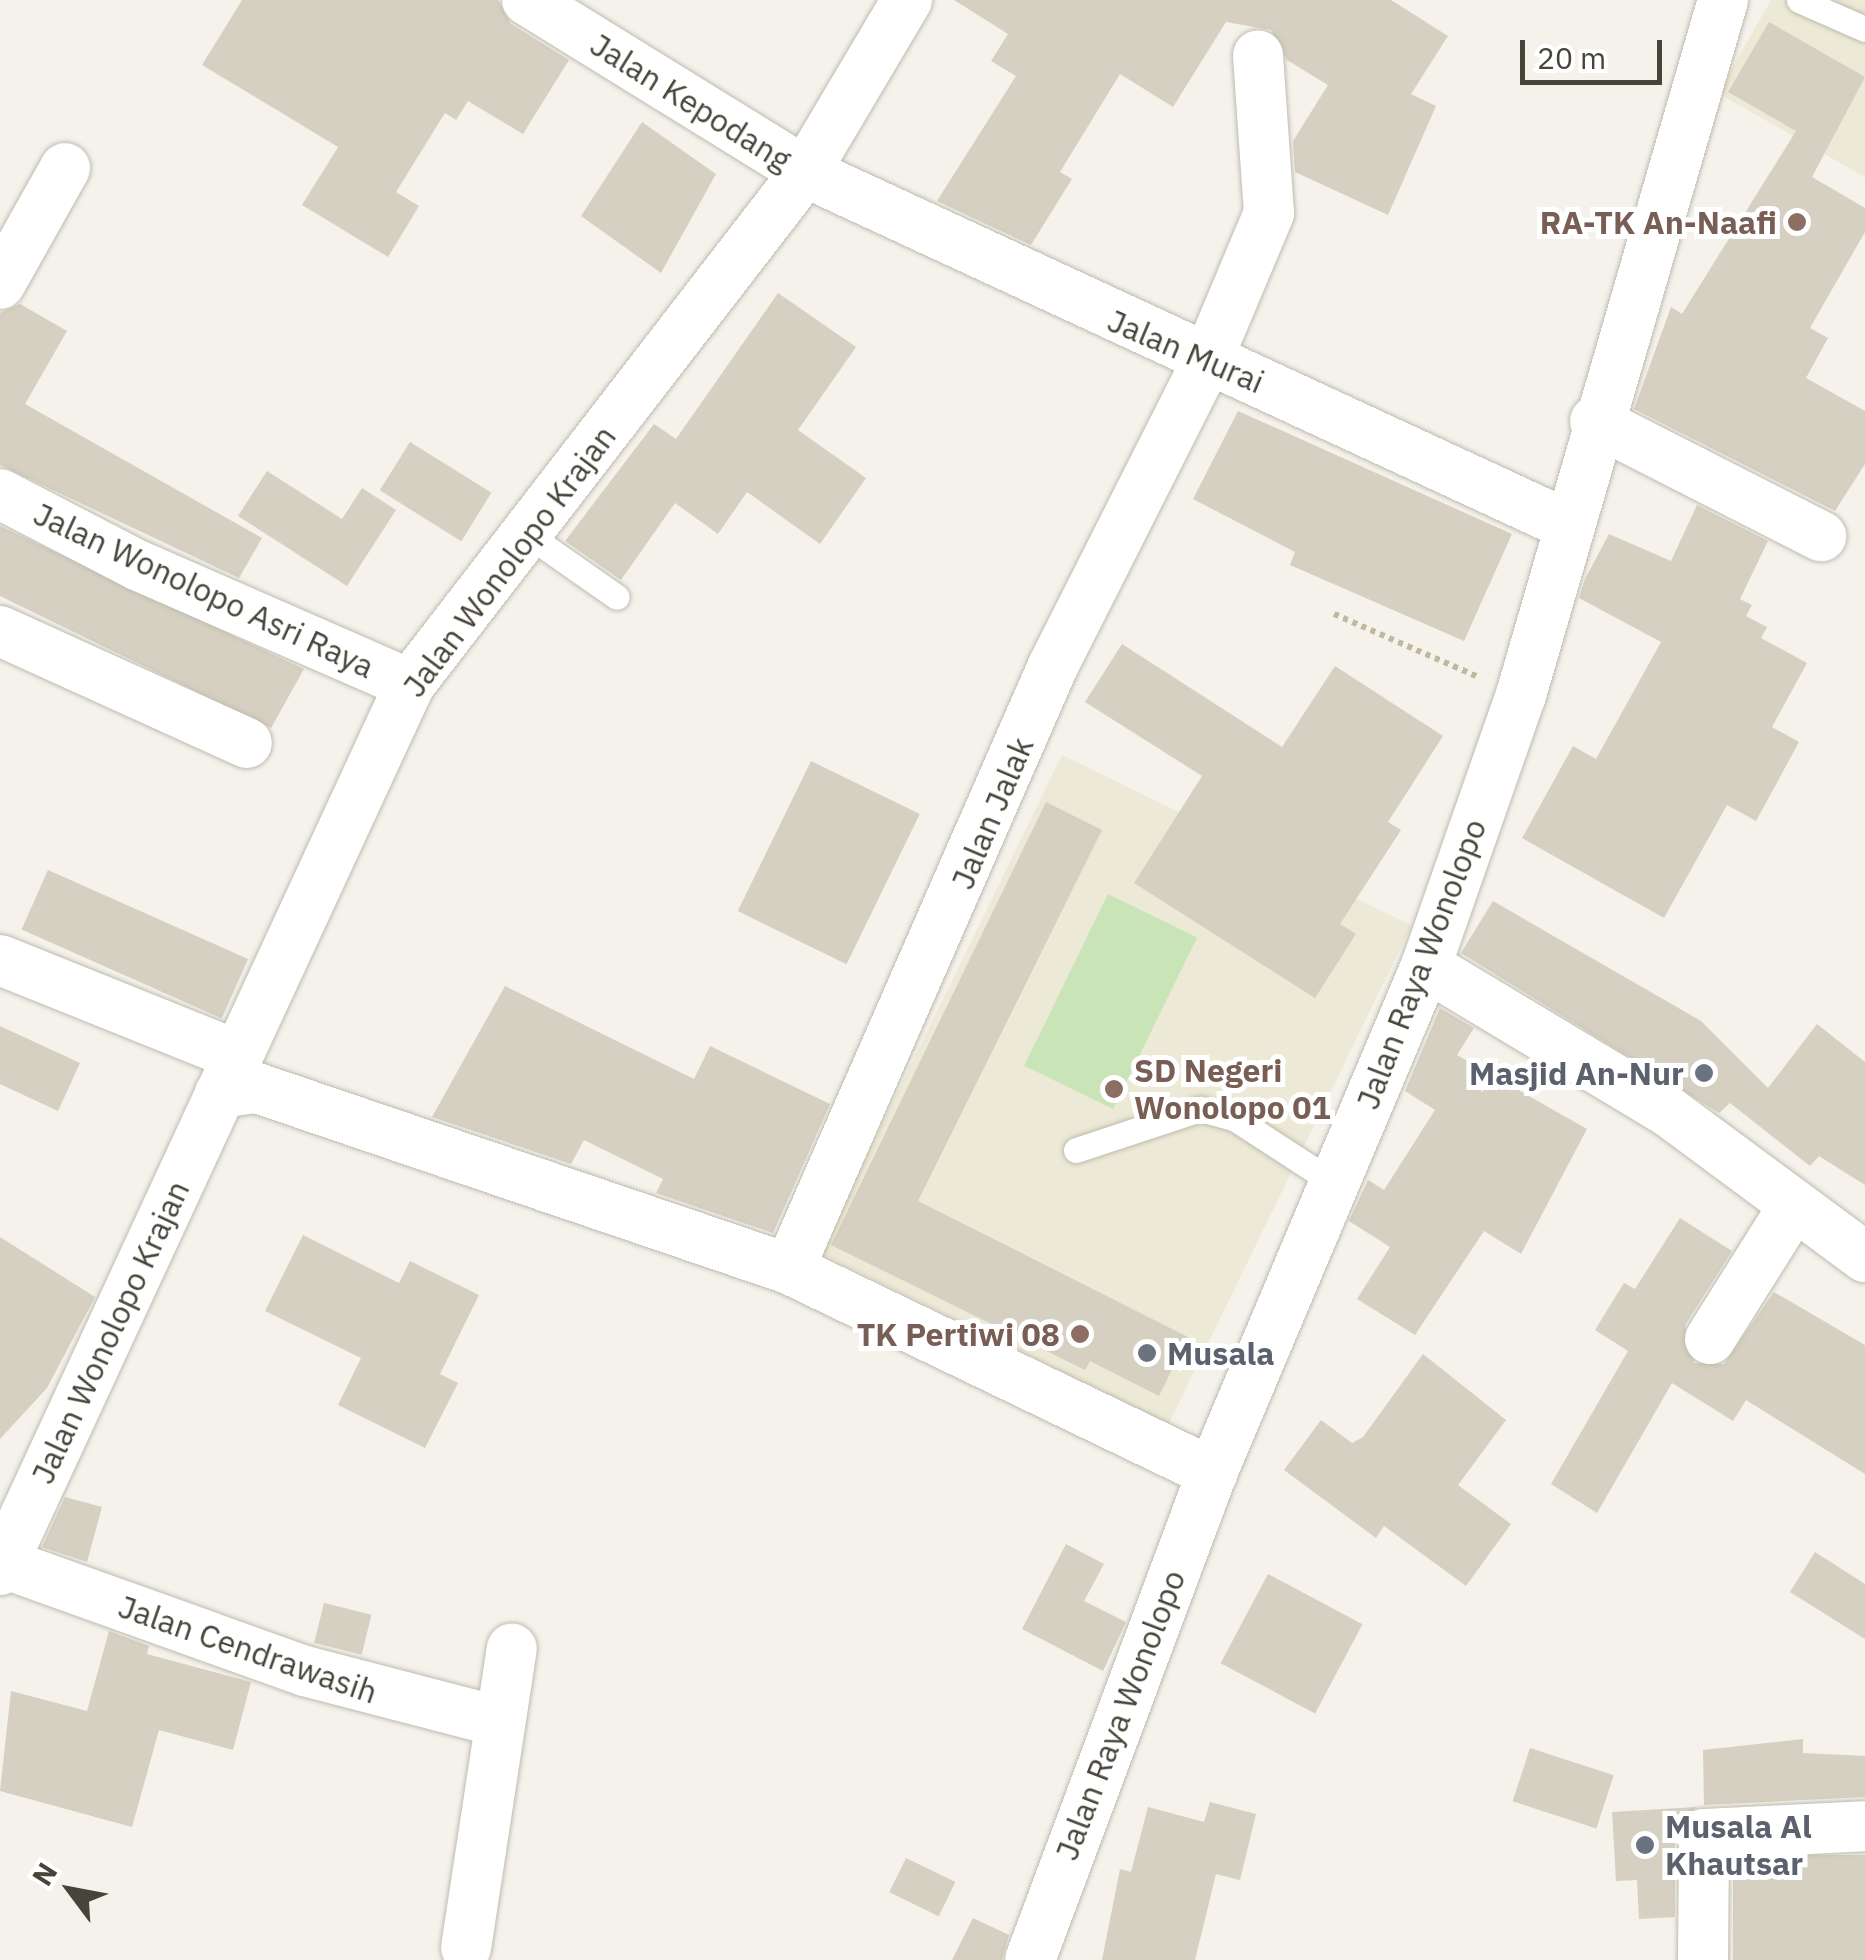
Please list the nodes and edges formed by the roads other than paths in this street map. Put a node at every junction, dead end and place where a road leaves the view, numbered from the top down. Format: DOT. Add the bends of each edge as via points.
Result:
graph roads {
  1 [pos="527,0"];
  2 [pos="907,0"];
  3 [pos="1723,0"];
  4 [pos="1799,0"];
  5 [pos="1865,29"];
  6 [pos="1258,55"];
  7 [pos="65,168"];
  8 [pos="804,172"];
  9 [pos="13,229"];
  10 [pos="0,284"];
  11 [pos="1206,363"];
  12 [pos="1595,421"];
  13 [pos="0,494"];
  14 [pos="1568,525"];
  15 [pos="528,534"];
  16 [pos="1821,536"];
  17 [pos="617,597"];
  18 [pos="0,631"];
  19 [pos="410,684"];
  20 [pos="247,743"];
  21 [pos="0,960"];
  22 [pos="1426,966"];
  23 [pos="226,1078"];
  24 [pos="1076,1150"];
  25 [pos="1334,1183"];
  26 [pos="1792,1209"];
  27 [pos="1865,1256"];
  28 [pos="789,1269"];
  29 [pos="1710,1339"];
  30 [pos="1212,1472"];
  31 [pos="2,1567"];
  32 [pos="512,1648"];
  33 [pos="497,1721"];
  34 [pos="1865,1826"];
  35 [pos="466,1948"];
  36 [pos="1030,1960"];
  37 [pos="1703,1960"];
  1 -- 8 [label="street, Jalan Kepodang"];
  2 -- 8 [label="street, Jalan Wonolopo Krajan"];
  3 -- 12 [label="street, Jalan Raya Wonolopo"];
  4 -- 5 [label="lane"];
  6 -- 11 [label="street, Jalan Jalak" via="1269,213"];
  7 -- 9 [label="street"];
  8 -- 11 [label="street, Jalan Murai"];
  8 -- 15 [label="street, Jalan Wonolopo Krajan"];
  9 -- 10 [label="street"];
  11 -- 14 [label="street, Jalan Murai"];
  11 -- 28 [label="street, Jalan Jalak" via="1053,666"];
  12 -- 14 [label="street, Jalan Raya Wonolopo"];
  12 -- 16 [label="street"];
  13 -- 19 [label="street, Jalan Wonolopo Asri Raya" via="154,573"];
  14 -- 22 [label="street, Jalan Raya Wonolopo" via="1521,695"];
  15 -- 17 [label="lane"];
  15 -- 19 [label="street, Jalan Wonolopo Krajan"];
  18 -- 20 [label="street"];
  19 -- 23 [label="street, Jalan Wonolopo Krajan"];
  21 -- 23 [label="street" via="222,1049"];
  22 -- 25 [label="street, Jalan Raya Wonolopo"];
  22 -- 26 [label="street" via="1669,1112"];
  23 -- 28 [label="street"];
  23 -- 31 [label="street, Jalan Wonolopo Krajan"];
  24 -- 25 [label="lane" via="1200,1109 1234,1118"];
  25 -- 30 [label="street, Jalan Raya Wonolopo"];
  26 -- 27 [label="street"];
  26 -- 29 [label="street"];
  28 -- 30 [label="street"];
  30 -- 36 [label="street, Jalan Raya Wonolopo"];
  31 -- 33 [label="street, Jalan Cendrawasih" via="305,1671"];
  32 -- 33 [label="street"];
  33 -- 35 [label="street"];
  34 -- 37 [label="street" via="1704,1834"];
}
